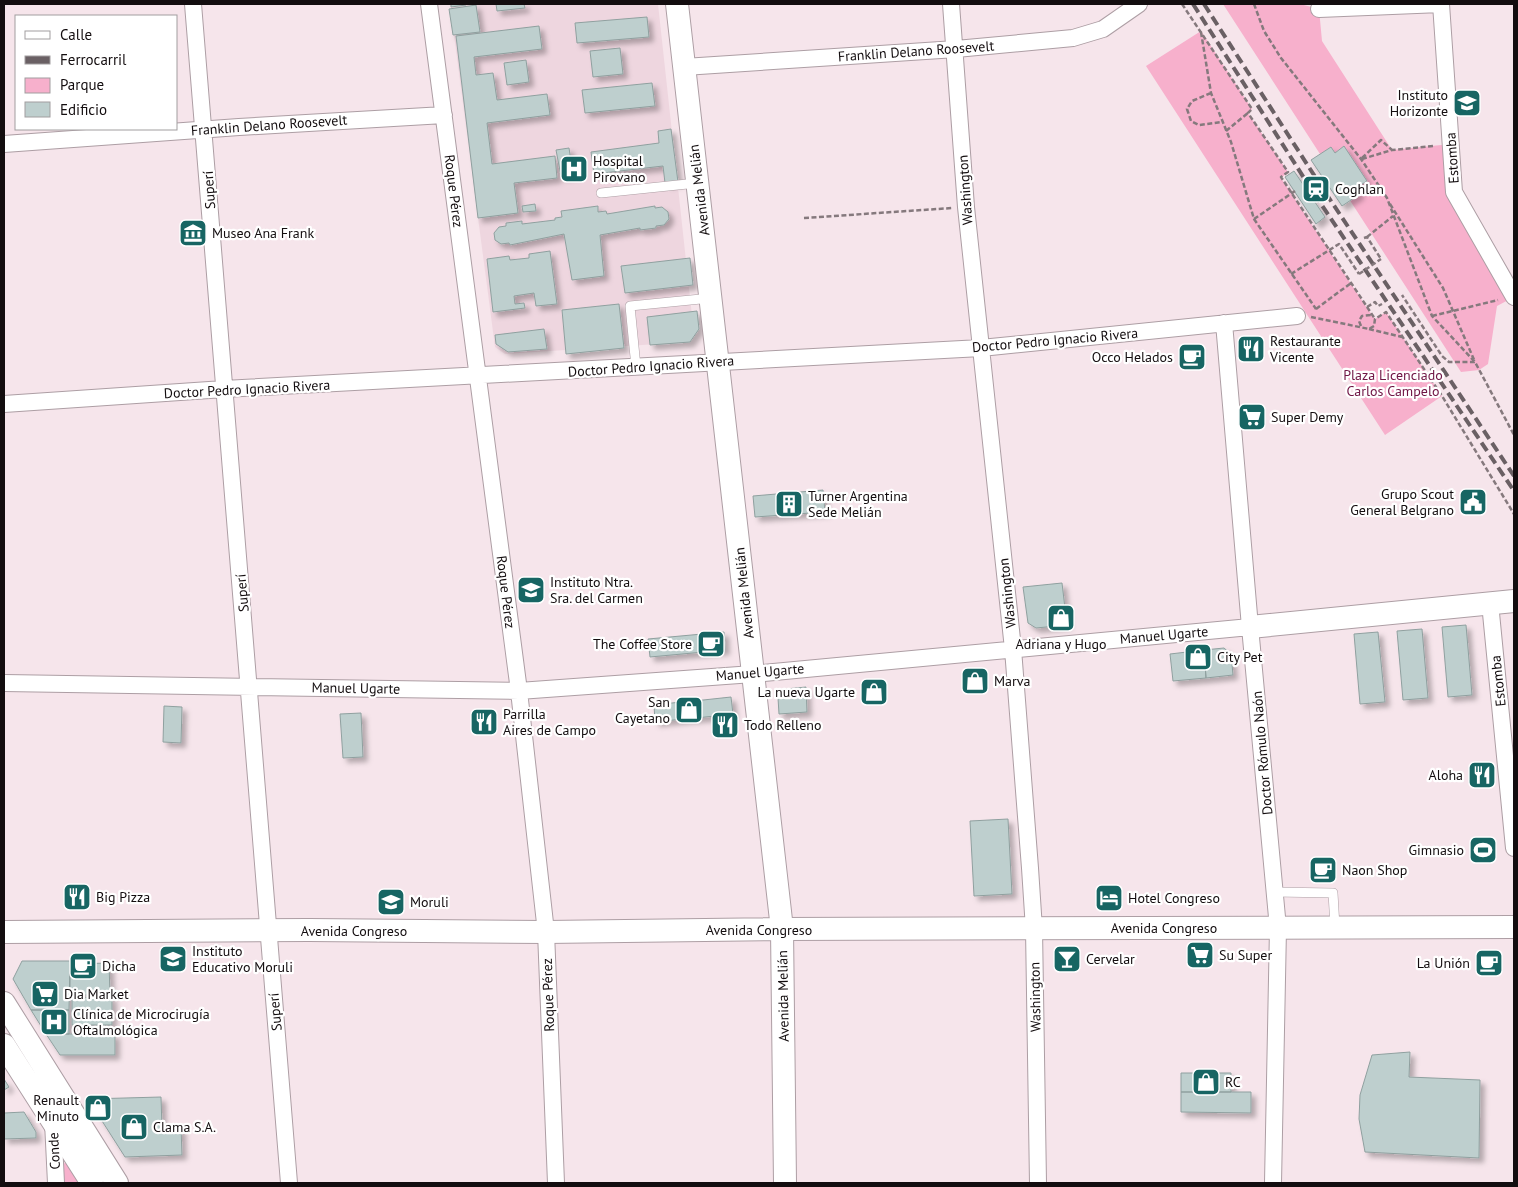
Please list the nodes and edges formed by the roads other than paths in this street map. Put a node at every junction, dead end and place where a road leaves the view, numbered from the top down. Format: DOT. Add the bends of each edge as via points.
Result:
graph roads {
  1 [pos="194,4"];
  2 [pos="429,4"];
  3 [pos="677,4"];
  4 [pos="951,4"];
  5 [pos="1139,4"];
  6 [pos="1441,4"];
  7 [pos="1319,9"];
  8 [pos="956,48"];
  9 [pos="684,67"];
  10 [pos="444,116"];
  11 [pos="205,129"];
  12 [pos="4,144"];
  13 [pos="698,184"];
  14 [pos="601,193"];
  15 [pos="1514,297"];
  16 [pos="711,298"];
  17 [pos="1298,316"];
  18 [pos="1224,323"];
  19 [pos="982,348"];
  20 [pos="718,361"];
  21 [pos="636,367"];
  22 [pos="478,377"];
  23 [pos="224,389"];
  24 [pos="4,404"];
  25 [pos="1514,601"];
  26 [pos="1490,603"];
  27 [pos="1250,628"];
  28 [pos="1013,649"];
  29 [pos="753,674"];
  30 [pos="4,683"];
  31 [pos="250,688"];
  32 [pos="519,691"];
  33 [pos="1514,848"];
  34 [pos="1275,892"];
  35 [pos="1514,927"];
  36 [pos="1278,928"];
  37 [pos="1335,928"];
  38 [pos="782,929"];
  39 [pos="1034,929"];
  40 [pos="4,932"];
  41 [pos="269,932"];
  42 [pos="546,932"];
  43 [pos="4,1003"];
  44 [pos="4,1046"];
  45 [pos="52,1120"];
  46 [pos="56,1183"];
  47 [pos="92,1183"];
  48 [pos="118,1183"];
  49 [pos="289,1183"];
  50 [pos="556,1183"];
  51 [pos="785,1183"];
  52 [pos="1038,1183"];
  53 [pos="1272,1183"];
  1 -- 11 [label="street, Superí"];
  2 -- 10 [label="street, Roque Pérez"];
  3 -- 9 [label="main road, Avenida Melián"];
  4 -- 8 [label="street, Washington"];
  5 -- 8 [label="street, Franklin Delano Roosevelt" via="1103,29 1073,38"];
  6 -- 7 [label="street"];
  6 -- 15 [label="street, Estomba" via="1454,192"];
  8 -- 9 [label="street, Franklin Delano Roosevelt"];
  8 -- 19 [label="street, Washington" via="966,207"];
  9 -- 13 [label="main road, Avenida Melián"];
  10 -- 11 [label="street, Franklin Delano Roosevelt"];
  10 -- 22 [label="street, Roque Pérez"];
  11 -- 12 [label="street, Franklin Delano Roosevelt"];
  11 -- 23 [label="street, Superí"];
  13 -- 14 [label="lane"];
  13 -- 16 [label="main road, Avenida Melián"];
  16 -- 20 [label="main road, Avenida Melián"];
  16 -- 21 [label="lane" via="630,306"];
  17 -- 18 [label="street, Doctor Pedro Ignacio Rivera"];
  18 -- 19 [label="street, Doctor Pedro Ignacio Rivera"];
  18 -- 27 [label="street, Doctor Rómulo Naón"];
  19 -- 20 [label="street, Doctor Pedro Ignacio Rivera"];
  19 -- 28 [label="street, Washington"];
  20 -- 21 [label="street, Doctor Pedro Ignacio Rivera"];
  20 -- 29 [label="main road, Avenida Melián"];
  21 -- 22 [label="street, Doctor Pedro Ignacio Rivera"];
  22 -- 23 [label="street, Doctor Pedro Ignacio Rivera"];
  22 -- 32 [label="street, Roque Pérez"];
  23 -- 24 [label="street, Doctor Pedro Ignacio Rivera"];
  23 -- 31 [label="street, Superí"];
  25 -- 26 [label="main road, Manuel Ugarte"];
  26 -- 27 [label="main road, Manuel Ugarte"];
  26 -- 33 [label="street, Estomba"];
  27 -- 28 [label="street, Manuel Ugarte"];
  27 -- 34 [label="street, Doctor Rómulo Naón"];
  28 -- 29 [label="street, Manuel Ugarte"];
  28 -- 39 [label="street, Washington"];
  29 -- 32 [label="street, Manuel Ugarte"];
  29 -- 38 [label="main road, Avenida Melián"];
  30 -- 31 [label="street, Manuel Ugarte"];
  31 -- 32 [label="street, Manuel Ugarte"];
  31 -- 41 [label="street, Superí"];
  32 -- 42 [label="street, Roque Pérez"];
  34 -- 36 [label="street, Doctor Rómulo Naón"];
  34 -- 37 [label="lane" via="1333,893"];
  35 -- 37 [label="main road, Avenida Congreso"];
  36 -- 37 [label="main road, Avenida Congreso"];
  36 -- 39 [label="main road, Avenida Congreso"];
  36 -- 53 [label="street, Doctor Rómulo Naón"];
  38 -- 39 [label="main road, Avenida Congreso"];
  38 -- 42 [label="main road, Avenida Congreso"];
  38 -- 51 [label="main road, Avenida Melián"];
  39 -- 52 [label="street, Washington"];
  40 -- 41 [label="main road, Avenida Congreso"];
  41 -- 42 [label="main road, Avenida Congreso"];
  41 -- 49 [label="street, Superí"];
  42 -- 50 [label="street, Roque Pérez"];
  43 -- 48 [label="main road"];
  44 -- 45 [label="main road"];
  45 -- 46 [label="street, Conde"];
  45 -- 47 [label="main road"];
}
